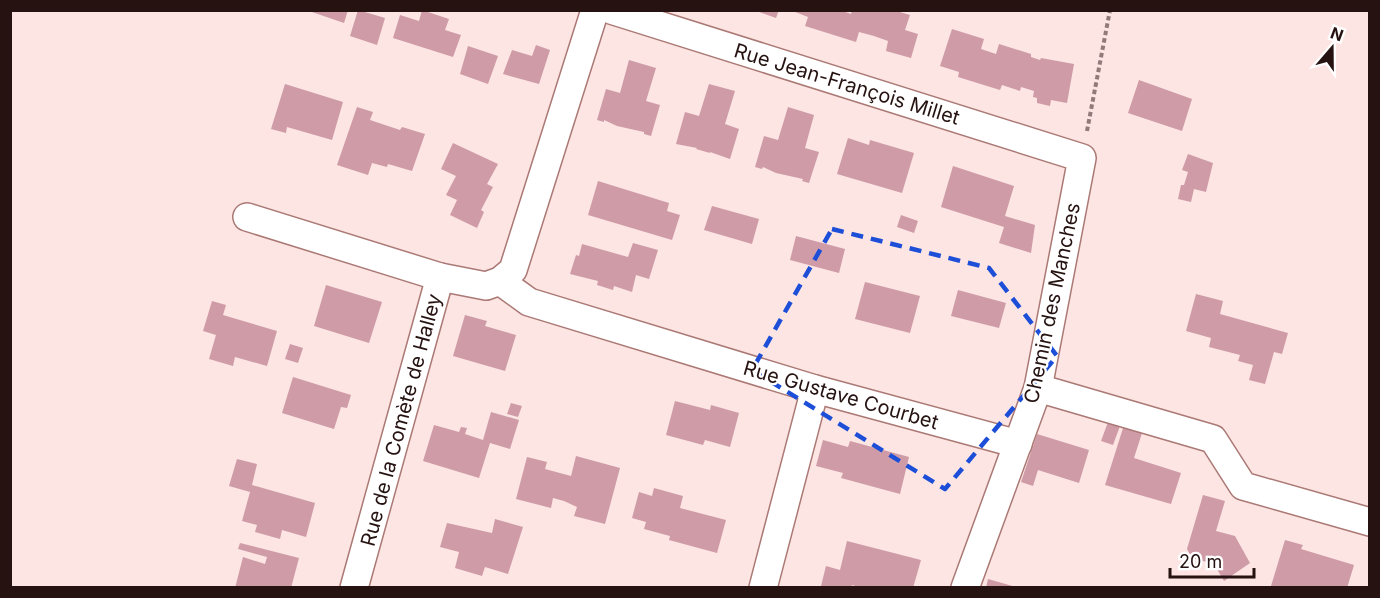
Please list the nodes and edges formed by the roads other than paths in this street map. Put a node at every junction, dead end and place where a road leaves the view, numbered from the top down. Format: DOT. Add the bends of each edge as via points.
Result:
graph roads {
  1 [pos="595,10"];
  2 [pos="611,10"];
  3 [pos="1082,158"];
  4 [pos="247,217"];
  5 [pos="440,277"];
  6 [pos="500,281"];
  7 [pos="1038,388"];
  8 [pos="815,389"];
  9 [pos="1017,444"];
  10 [pos="1370,522"];
  11 [pos="354,588"];
  12 [pos="763,588"];
  13 [pos="965,588"];
  1 -- 6 [label="street" via="513,270"];
  2 -- 3 [label="street, Rue Jean-François Millet"];
  3 -- 7 [label="street, Chemin des Manches"];
  4 -- 5 [label="street"];
  5 -- 6 [label="street, Rue de la Comète de Halley" via="486,286"];
  5 -- 11 [label="street, Rue de la Comète de Halley"];
  6 -- 8 [label="street, Rue Gustave Courbet" via="529,302"];
  7 -- 9 [label="street, Chemin des Manches"];
  7 -- 10 [label="street" via="1213,439 1243,486"];
  8 -- 9 [label="street, Rue Gustave Courbet"];
  8 -- 12 [label="street"];
  9 -- 13 [label="street, Chemin des Manches"];
}
